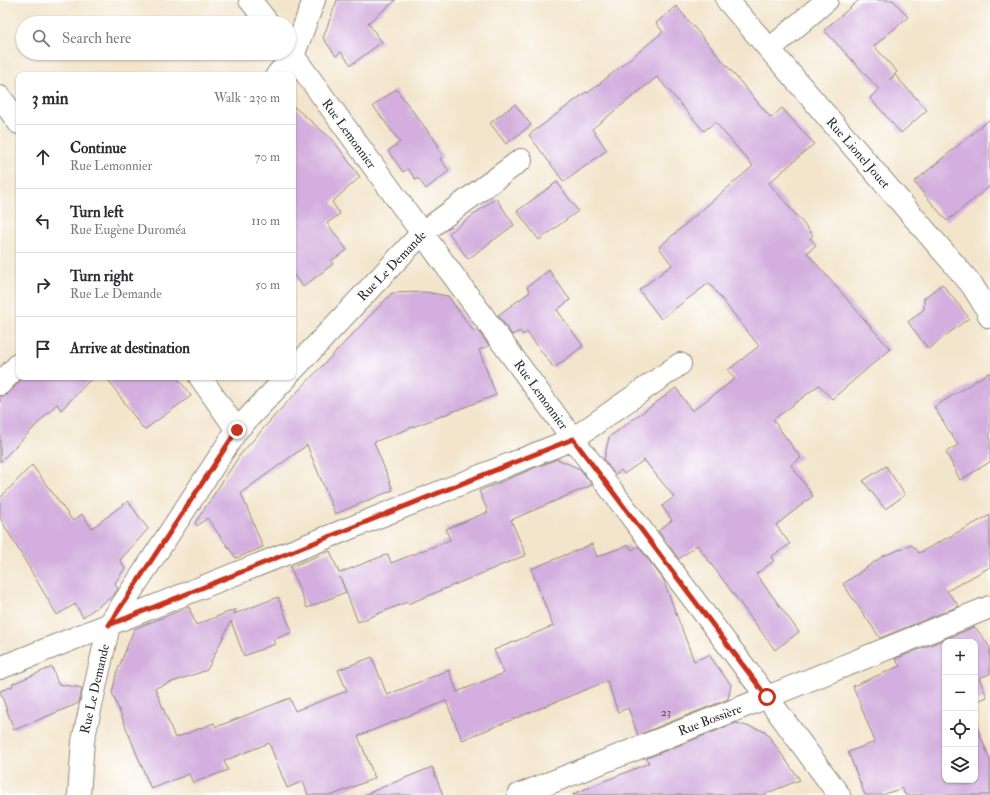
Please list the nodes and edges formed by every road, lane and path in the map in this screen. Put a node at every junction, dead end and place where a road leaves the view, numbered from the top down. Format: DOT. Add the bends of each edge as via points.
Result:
graph roads {
  1 [pos="250,0"];
  2 [pos="314,0"];
  3 [pos="727,0"];
  4 [pos="827,0"];
  5 [pos="263,16"];
  6 [pos="296,41"];
  7 [pos="770,49"];
  8 [pos="287,60"];
  9 [pos="296,60"];
  10 [pos="279,72"];
  11 [pos="0,97"];
  12 [pos="16,119"];
  13 [pos="521,160"];
  14 [pos="422,234"];
  15 [pos="989,310"];
  16 [pos="680,364"];
  17 [pos="16,367"];
  18 [pos="296,367"];
  19 [pos="202,380"];
  20 [pos="284,380"];
  21 [pos="0,384"];
  22 [pos="237,430"];
  23 [pos="573,439"];
  24 [pos="990,607"];
  25 [pos="109,625"];
  26 [pos="0,668"];
  27 [pos="767,697"];
  28 [pos="79,795"];
  29 [pos="519,795"];
  30 [pos="839,795"];
  1 -- 5 [label="street"];
  2 -- 6 [label="street"];
  3 -- 7 [label="street, Rue Lionel Jouet"];
  4 -- 7 [label="street"];
  7 -- 15 [label="street, Rue Lionel Jouet" via="972,285"];
  8 -- 10 [label="street"];
  9 -- 14 [label="street, Rue Lemonnier"];
  11 -- 12 [label="street"];
  13 -- 14 [label="street, Rue Le Demande"];
  14 -- 18 [label="street, Rue Le Demande"];
  14 -- 23 [label="street, Rue Lemonnier"];
  16 -- 23 [label="street"];
  17 -- 21 [label="street"];
  19 -- 22 [label="street"];
  20 -- 22 [label="street, Rue Le Demande"];
  22 -- 25 [label="street, Rue Le Demande"];
  23 -- 25 [label="street"];
  23 -- 27 [label="street, Rue Lemonnier"];
  24 -- 27 [label="street, Rue Bossière"];
  25 -- 26 [label="street"];
  25 -- 28 [label="street, Rue Le Demande" via="83,741"];
  27 -- 29 [label="street, Rue Bossière"];
  27 -- 30 [label="street, Rue Lemonnier"];
}
